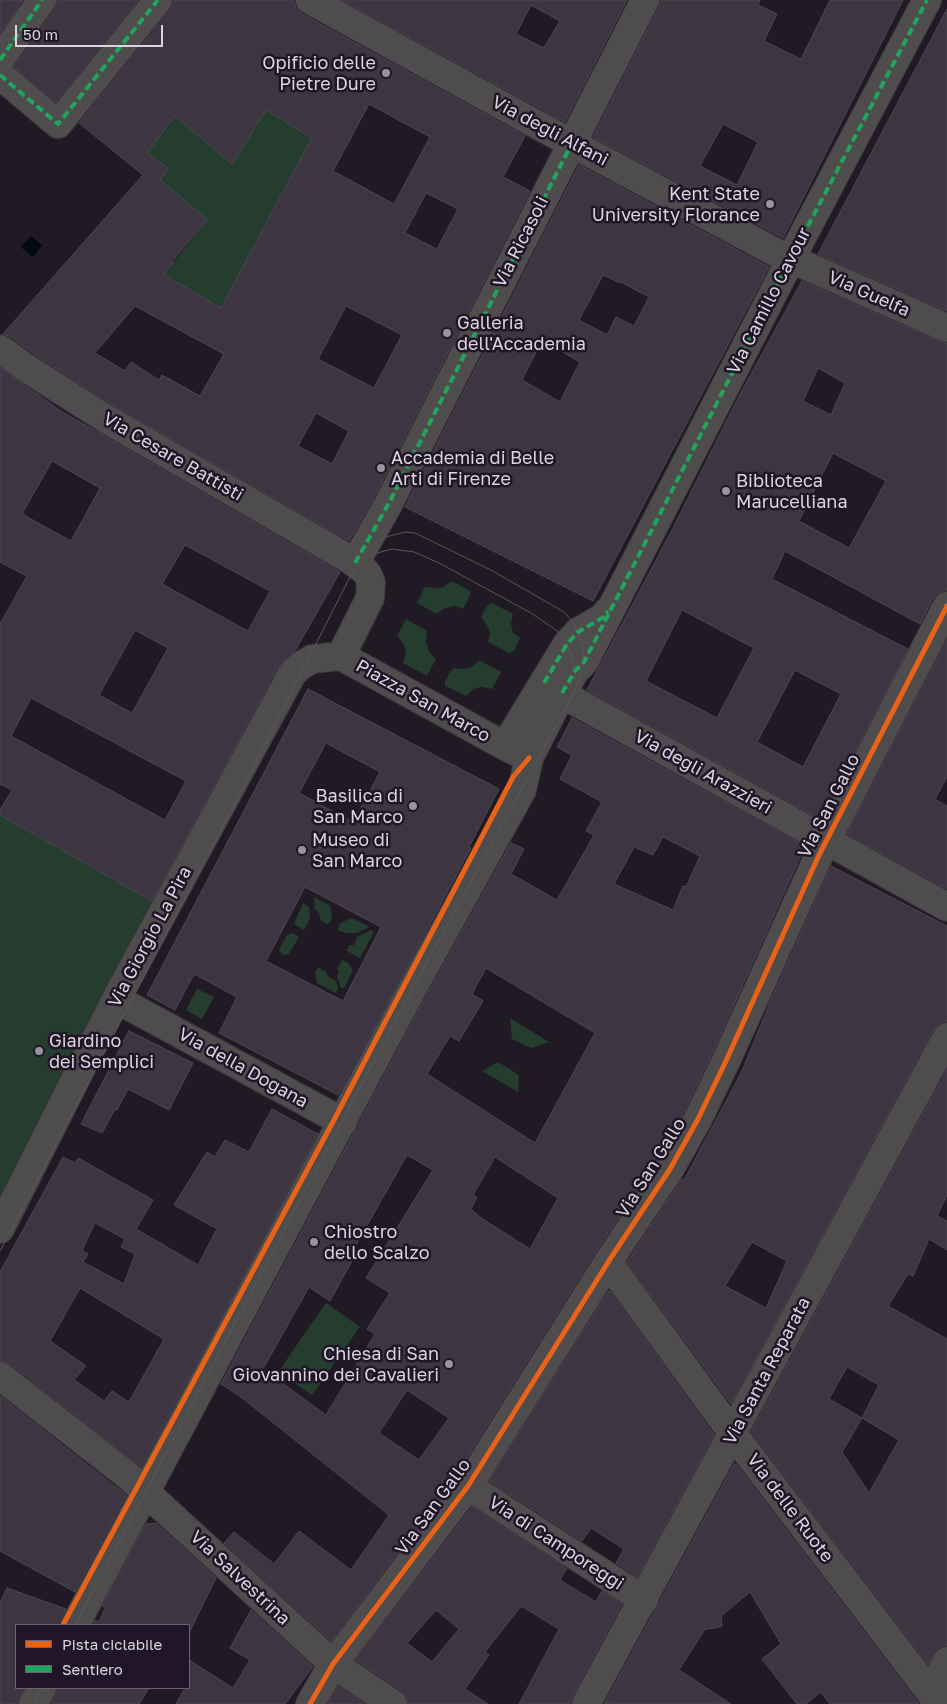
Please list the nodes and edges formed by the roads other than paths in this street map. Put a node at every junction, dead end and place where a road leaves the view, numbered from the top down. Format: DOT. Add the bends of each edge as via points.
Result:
graph roads {
  1 [pos="42,0"];
  2 [pos="158,0"];
  3 [pos="310,0"];
  4 [pos="645,0"];
  5 [pos="926,0"];
  6 [pos="0,60"];
  7 [pos="0,75"];
  8 [pos="572,143"];
  9 [pos="791,259"];
  10 [pos="947,328"];
  11 [pos="0,349"];
  12 [pos="352,561"];
  13 [pos="947,606"];
  14 [pos="341,656"];
  15 [pos="292,674"];
  16 [pos="561,693"];
  17 [pos="519,762"];
  18 [pos="826,840"];
  19 [pos="947,906"];
  20 [pos="116,1000"];
  21 [pos="947,1037"];
  22 [pos="343,1122"];
  23 [pos="0,1229"];
  24 [pos="608,1262"];
  25 [pos="0,1376"];
  26 [pos="733,1434"];
  27 [pos="468,1486"];
  28 [pos="147,1492"];
  29 [pos="644,1600"];
  30 [pos="76,1624"];
  31 [pos="947,1661"];
  32 [pos="333,1664"];
  33 [pos="41,1689"];
  34 [pos="935,1699"];
  35 [pos="33,1704"];
  36 [pos="310,1704"];
  37 [pos="393,1704"];
  38 [pos="586,1704"];
  1 -- 6 [label="street"];
  2 -- 7 [label="street" via="58,124"];
  3 -- 8 [label="street, Via degli Alfani"];
  4 -- 8 [label="street, Via Ricasoli"];
  5 -- 9 [label="street, Via Camillo Cavour"];
  8 -- 9 [label="street, Via degli Alfani"];
  8 -- 12 [label="street, Via Ricasoli" via="388,503"];
  9 -- 10 [label="street, Via Guelfa"];
  9 -- 16 [label="street, Via Camillo Cavour" via="584,662"];
  11 -- 12 [label="street, Via Cesare Battisti" via="108,420"];
  12 -- 14 [label="street, Piazza San Marco" via="368,575 372,593"];
  13 -- 18 [label="street, Via San Gallo"];
  14 -- 15 [label="street, Piazza San Marco" via="312,659"];
  14 -- 17 [label="street, Piazza San Marco"];
  15 -- 20 [label="street, Via Giorgio La Pira"];
  16 -- 17 [label="street"];
  16 -- 18 [label="street, Via degli Arazzieri"];
  17 -- 22 [label="street" via="522,790"];
  18 -- 19 [label="street, Via degli Arazzieri"];
  18 -- 24 [label="street, Via San Gallo" via="698,1119 670,1169"];
  20 -- 22 [label="street, Via della Dogana"];
  20 -- 23 [label="street, Via Giorgio La Pira"];
  21 -- 26 [label="street, Via Santa Reparata"];
  22 -- 28 [label="street"];
  24 -- 26 [label="street, Via delle Ruote"];
  24 -- 27 [label="street, Via San Gallo"];
  25 -- 28 [label="street, Via Salvestrina"];
  26 -- 29 [label="street, Via Santa Reparata"];
  26 -- 34 [label="street, Via delle Ruote"];
  27 -- 29 [label="street, Via di Camporeggi"];
  27 -- 32 [label="street, Via San Gallo"];
  28 -- 30 [label="street"];
  28 -- 32 [label="street, Via Salvestrina"];
  29 -- 38 [label="street, Via Santa Reparata"];
  31 -- 34 [label="street"];
  32 -- 36 [label="street, Via San Gallo"];
  32 -- 37 [label="street, Via Salvestrina"];
  33 -- 35 [label="street"];
}
